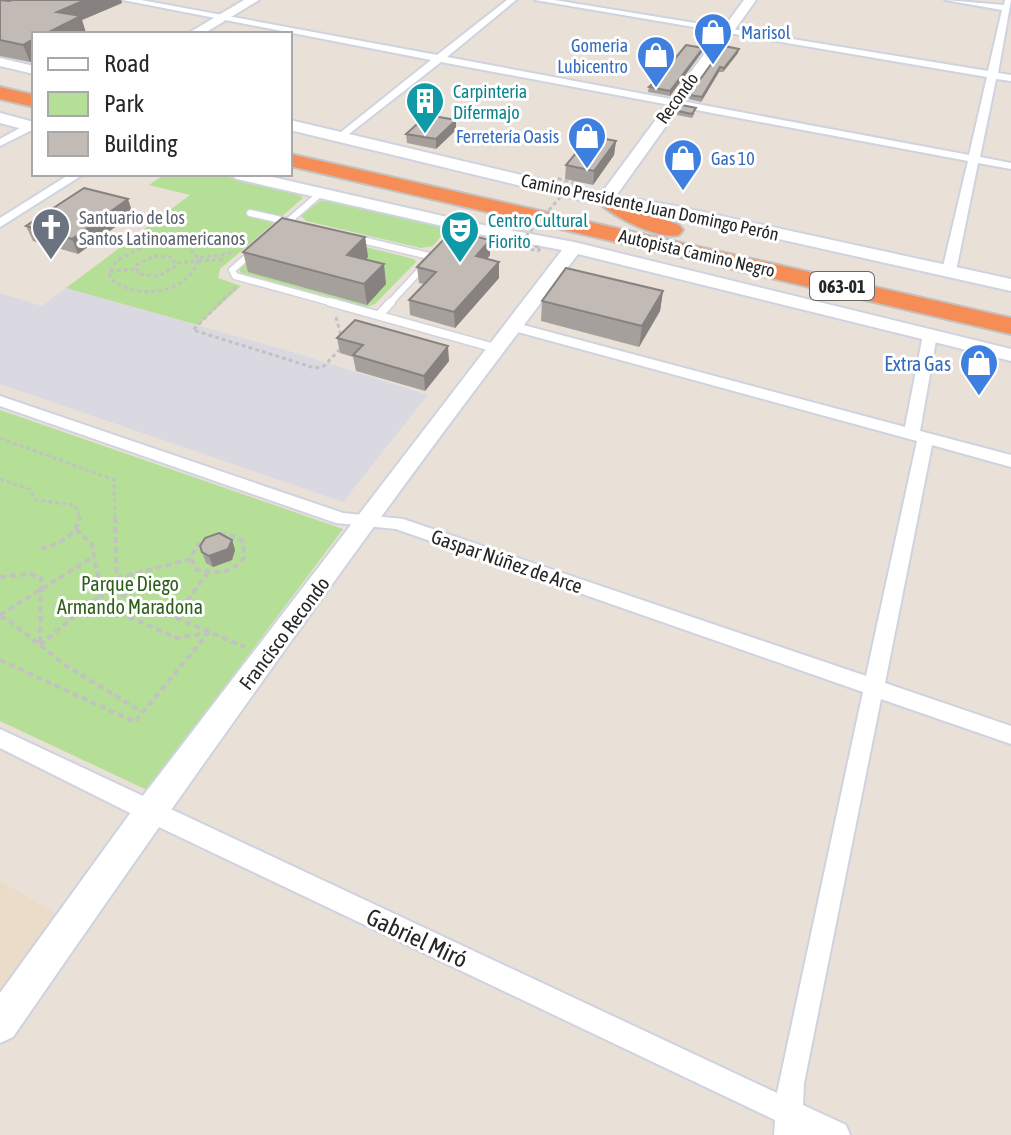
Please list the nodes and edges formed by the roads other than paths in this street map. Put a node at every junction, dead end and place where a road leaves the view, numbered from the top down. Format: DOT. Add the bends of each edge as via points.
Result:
graph roads {
  1 [pos="127,0"];
  2 [pos="253,0"];
  3 [pos="512,0"];
  4 [pos="539,0"];
  5 [pos="750,0"];
  6 [pos="949,0"];
  7 [pos="1009,6"];
  8 [pos="223,18"];
  9 [pos="726,31"];
  10 [pos="198,32"];
  11 [pos="441,58"];
  12 [pos="0,62"];
  13 [pos="32,70"];
  14 [pos="995,75"];
  15 [pos="1011,78"];
  16 [pos="0,85"];
  17 [pos="32,92"];
  18 [pos="0,93"];
  19 [pos="32,101"];
  20 [pos="673,102"];
  21 [pos="0,111"];
  22 [pos="0,118"];
  23 [pos="32,126"];
  24 [pos="32,126"];
  25 [pos="292,126"];
  26 [pos="32,127"];
  27 [pos="340,138"];
  28 [pos="0,143"];
  29 [pos="292,149"];
  30 [pos="975,159"];
  31 [pos="292,160"];
  32 [pos="1011,166"];
  33 [pos="75,176"];
  34 [pos="246,176"];
  35 [pos="322,192"];
  36 [pos="606,198"];
  37 [pos="250,213"];
  38 [pos="288,222"];
  39 [pos="0,223"];
  40 [pos="303,225"];
  41 [pos="278,231"];
  42 [pos="349,237"];
  43 [pos="679,241"];
  44 [pos="443,245"];
  45 [pos="574,247"];
  46 [pos="257,249"];
  47 [pos="433,257"];
  48 [pos="949,271"];
  49 [pos="1011,285"];
  50 [pos="1011,311"];
  51 [pos="377,315"];
  52 [pos="512,326"];
  53 [pos="1011,326"];
  54 [pos="930,335"];
  55 [pos="495,348"];
  56 [pos="1011,355"];
  57 [pos="0,401"];
  58 [pos="919,436"];
  59 [pos="1011,461"];
  60 [pos="367,521"];
  61 [pos="873,688"];
  62 [pos="1011,735"];
  63 [pos="0,738"];
  64 [pos="150,812"];
  65 [pos="0,1024"];
  66 [pos="789,1124"];
  67 [pos="836,1135"];
  1 -- 8 [label="street"];
  2 -- 8 [label="street"];
  3 -- 11 [label="street"];
  4 -- 9 [label="street"];
  5 -- 9 [label="street, Recondo"];
  6 -- 7 [label="street"];
  7 -- 14 [label="street"];
  8 -- 10 [label="street"];
  8 -- 11 [label="street"];
  9 -- 14 [label="street"];
  9 -- 20 [label="street, Recondo"];
  11 -- 20 [label="street"];
  11 -- 27 [label="street"];
  12 -- 13 [label="street"];
  14 -- 15 [label="street"];
  14 -- 30 [label="street"];
  16 -- 17 [label="highway"];
  18 -- 19 [label="highway"];
  20 -- 30 [label="street"];
  20 -- 36 [label="street, Recondo"];
  21 -- 23 [label="highway"];
  22 -- 24 [label="street"];
  25 -- 27 [label="street, Camino Presidente Juan Domingo Perón"];
  26 -- 28 [label="street"];
  27 -- 36 [label="street, Camino Presidente Juan Domingo Perón"];
  29 -- 43 [label="highway, Autopista Camino Negro / 063-01"];
  30 -- 32 [label="street"];
  30 -- 48 [label="street"];
  31 -- 43 [label="highway, Autopista Camino Negro / 063-01"];
  33 -- 39 [label="street"];
  34 -- 35 [label="street"];
  35 -- 38 [label="lane"];
  35 -- 45 [label="street" via="458,230"];
  36 -- 43 [label="highway"];
  36 -- 48 [label="street, Camino Presidente Juan Domingo Perón"];
  37 -- 38 [label="lane"];
  38 -- 40 [label="lane"];
  38 -- 41 [label="lane"];
  42 -- 47 [label="lane"];
  43 -- 45 [label="highway" via="607,238"];
  43 -- 50 [label="highway, Autopista Camino Negro / 063-01"];
  43 -- 53 [label="highway, Autopista Camino Negro / 063-01"];
  44 -- 47 [label="lane"];
  45 -- 52 [label="street, Francisco Recondo"];
  45 -- 54 [label="street"];
  46 -- 51 [label="lane" via="232,270 235,276"];
  47 -- 51 [label="lane"];
  48 -- 49 [label="street, Camino Presidente Juan Domingo Perón"];
  51 -- 55 [label="lane"];
  52 -- 55 [label="street, Francisco Recondo"];
  52 -- 58 [label="street"];
  54 -- 56 [label="street"];
  54 -- 58 [label="street"];
  55 -- 60 [label="street, Francisco Recondo"];
  57 -- 60 [label="street, Gaspar Núñez de Arce" via="342,519"];
  58 -- 59 [label="street"];
  58 -- 61 [label="street"];
  60 -- 61 [label="street, Gaspar Núñez de Arce" via="397,523"];
  60 -- 64 [label="street, Francisco Recondo"];
  61 -- 62 [label="street, Gaspar Núñez de Arce"];
  61 -- 66 [label="street" via="791,1083"];
  63 -- 64 [label="street, Gabriel Miró"];
  64 -- 65 [label="street, Francisco Recondo"];
  64 -- 66 [label="street, Gabriel Miró"];
  66 -- 67 [label="street, Gabriel Miró"];
}
